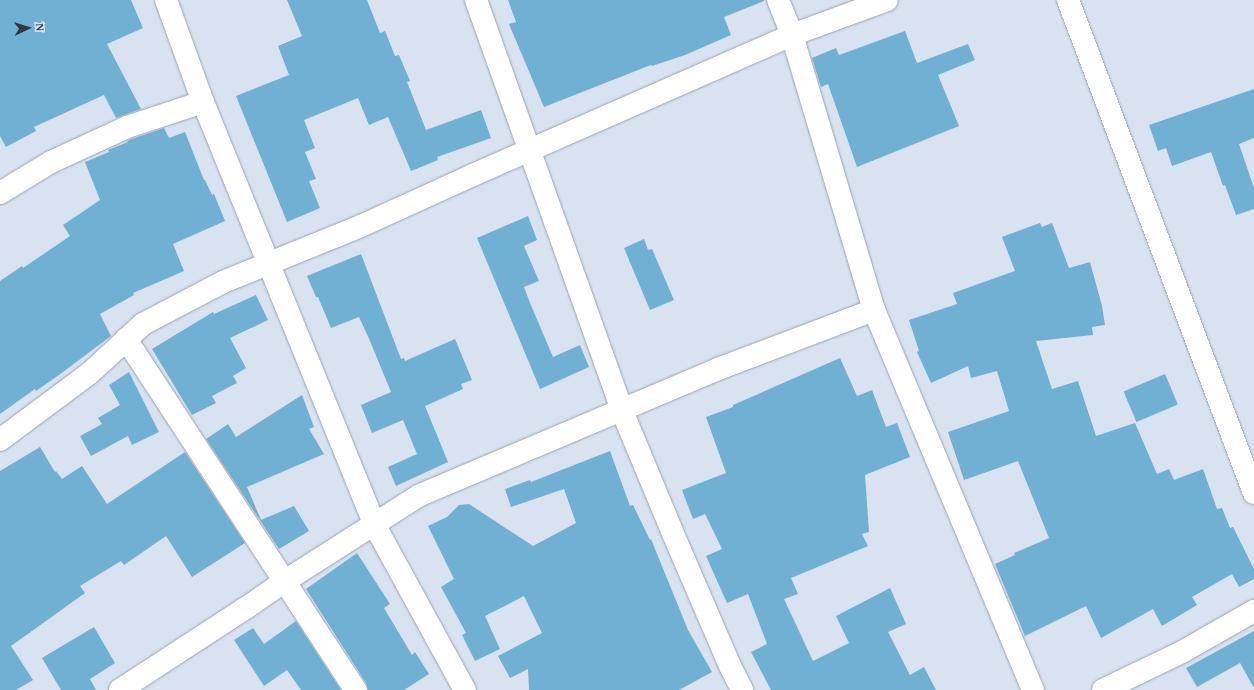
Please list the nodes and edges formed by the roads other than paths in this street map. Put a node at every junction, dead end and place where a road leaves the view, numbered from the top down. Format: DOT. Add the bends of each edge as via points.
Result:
graph roads {
  1 [pos="166,0"];
  2 [pos="476,0"];
  3 [pos="778,0"];
  4 [pos="887,0"];
  5 [pos="1068,0"];
  6 [pos="792,35"];
  7 [pos="203,102"];
  8 [pos="528,151"];
  9 [pos="0,193"];
  10 [pos="268,264"];
  11 [pos="874,310"];
  12 [pos="126,339"];
  13 [pos="622,411"];
  14 [pos="0,440"];
  15 [pos="1254,493"];
  16 [pos="374,524"];
  17 [pos="285,581"];
  18 [pos="1254,611"];
  19 [pos="120,690"];
  20 [pos="356,690"];
  21 [pos="465,690"];
  22 [pos="742,690"];
  23 [pos="1033,690"];
  24 [pos="1103,690"];
  1 -- 7 [label="street"];
  2 -- 8 [label="street"];
  3 -- 6 [label="street"];
  4 -- 6 [label="street"];
  5 -- 15 [label="street"];
  6 -- 8 [label="street"];
  6 -- 11 [label="street"];
  7 -- 9 [label="street" via="120,130 51,162"];
  7 -- 10 [label="street"];
  8 -- 10 [label="street" via="361,226"];
  8 -- 13 [label="street"];
  10 -- 12 [label="street" via="223,282 143,324"];
  10 -- 16 [label="street"];
  11 -- 13 [label="street" via="718,370"];
  11 -- 23 [label="street"];
  12 -- 14 [label="street" via="90,373"];
  12 -- 17 [label="street"];
  13 -- 16 [label="street" via="420,495"];
  13 -- 22 [label="street"];
  16 -- 17 [label="street"];
  16 -- 21 [label="street"];
  17 -- 19 [label="street"];
  17 -- 20 [label="street"];
  18 -- 24 [label="street" via="1182,652"];
}
